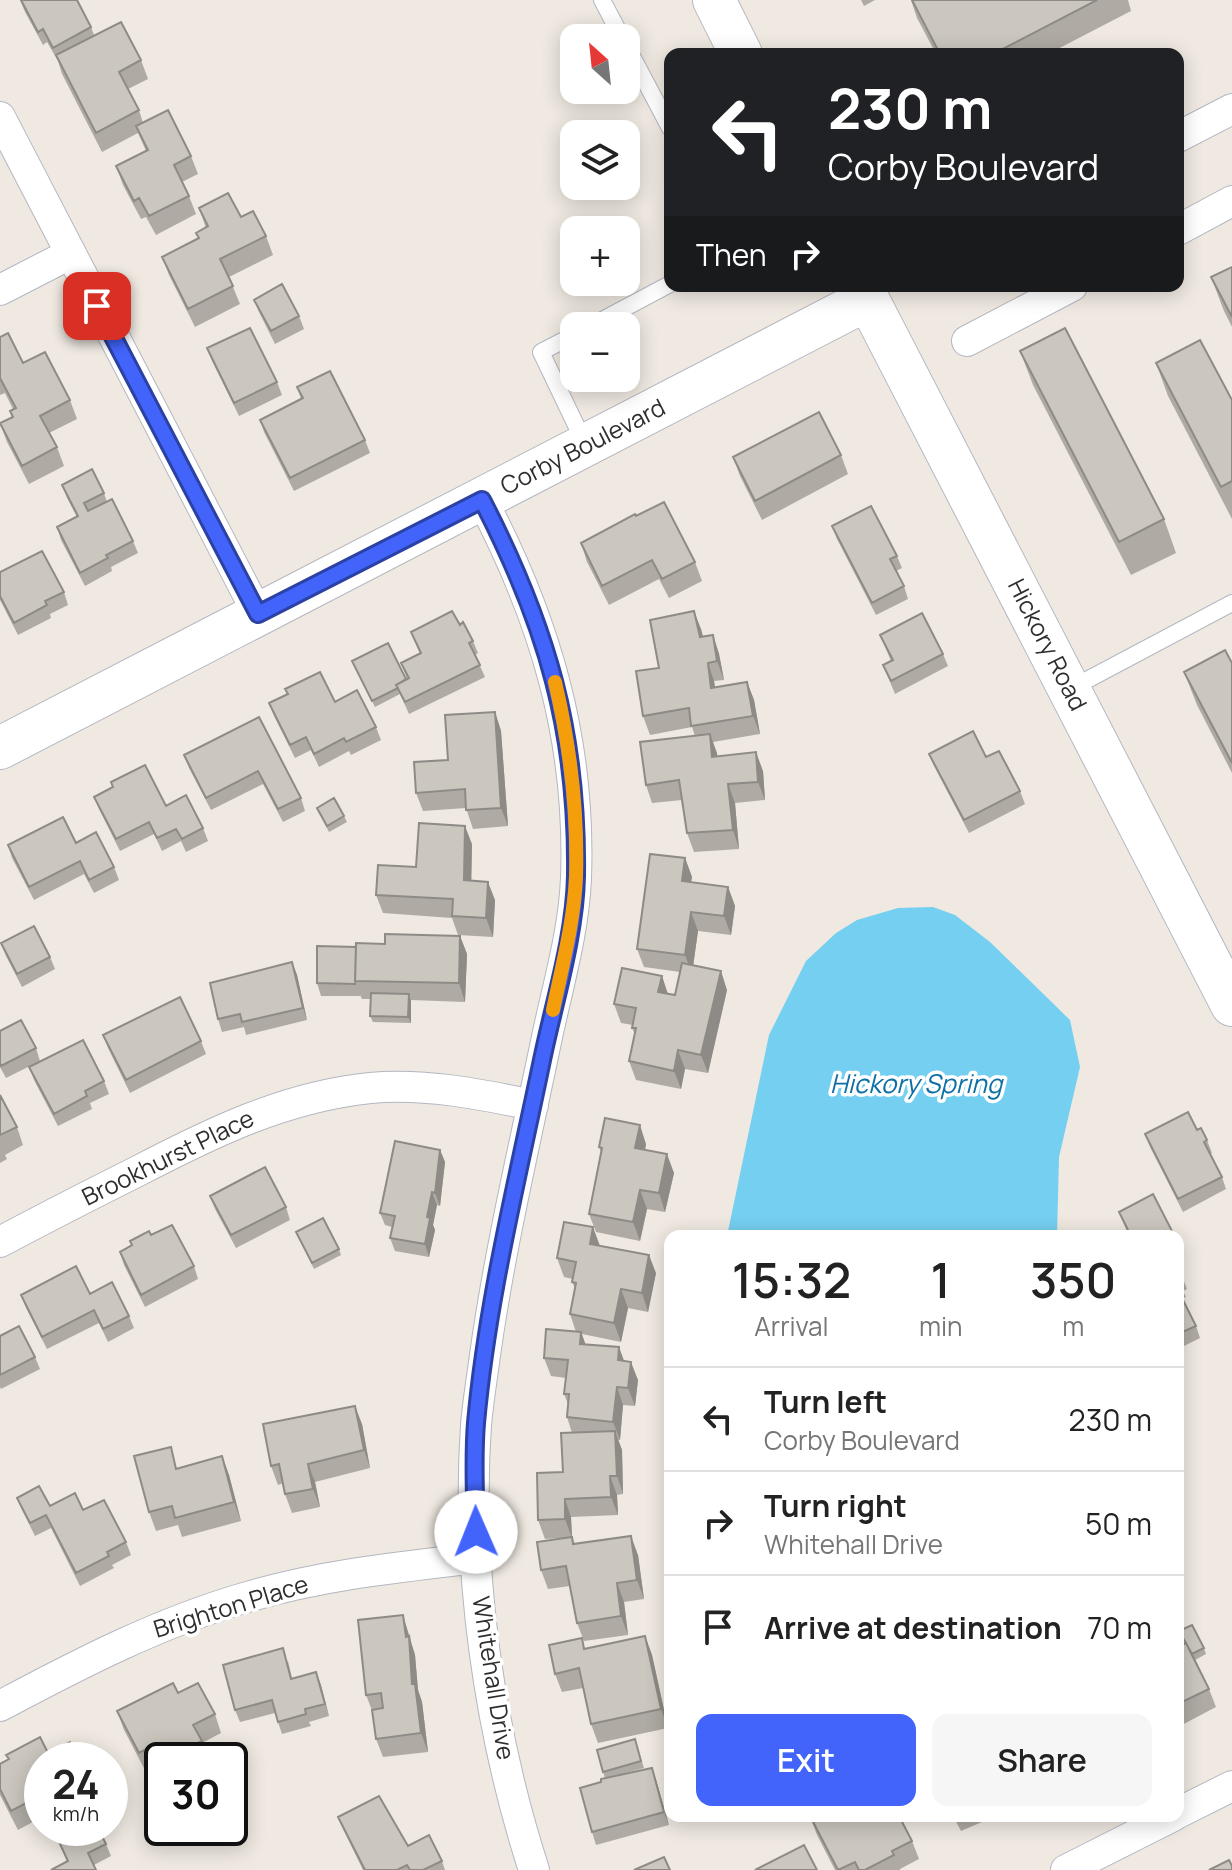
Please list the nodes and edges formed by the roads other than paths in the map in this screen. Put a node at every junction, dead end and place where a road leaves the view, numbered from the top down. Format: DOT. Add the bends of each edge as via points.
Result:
graph roads {
  1 [pos="602,0"];
  2 [pos="714,0"];
  3 [pos="615,24"];
  4 [pos="738,48"];
  5 [pos="640,71"];
  6 [pos="1232,109"];
  7 [pos="0,117"];
  8 [pos="664,117"];
  9 [pos="1184,134"];
  10 [pos="1232,201"];
  11 [pos="1184,227"];
  12 [pos="70,254"];
  13 [pos="664,287"];
  14 [pos="0,290"];
  15 [pos="870,292"];
  16 [pos="875,292"];
  17 [pos="1061,292"];
  18 [pos="617,312"];
  19 [pos="967,341"];
  20 [pos="560,342"];
  21 [pos="560,391"];
  22 [pos="560,392"];
  23 [pos="586,445"];
  24 [pos="482,500"];
  25 [pos="1232,603"];
  26 [pos="258,614"];
  27 [pos="1070,689"];
  28 [pos="0,748"];
  29 [pos="1232,1005"];
  30 [pos="533,1105"];
  31 [pos="0,1242"];
  32 [pos="477,1558"];
  33 [pos="0,1706"];
  34 [pos="1232,1786"];
  35 [pos="1184,1810"];
  36 [pos="1161,1822"];
  37 [pos="534,1870"];
  38 [pos="1066,1870"];
  1 -- 3 [label="lane"];
  2 -- 4 [label="street"];
  5 -- 8 [label="lane"];
  6 -- 9 [label="street"];
  7 -- 12 [label="street"];
  10 -- 11 [label="street"];
  12 -- 14 [label="street"];
  12 -- 26 [label="street"];
  13 -- 18 [label="lane"];
  15 -- 23 [label="street, Corby Boulevard"];
  16 -- 27 [label="street, Hickory Road"];
  17 -- 19 [label="street"];
  20 -- 21 [label="lane" via="541,352"];
  22 -- 23 [label="lane"];
  23 -- 24 [label="street, Corby Boulevard"];
  24 -- 26 [label="street, Corby Boulevard"];
  24 -- 30 [label="street, Whitehall Drive" via="532,606 549,658 566,731 574,803 576,879"];
  25 -- 27 [label="lane"];
  26 -- 28 [label="street, Corby Boulevard"];
  27 -- 29 [label="street, Hickory Road"];
  30 -- 31 [label="street, Brookhurst Place" via="419,1087 370,1088 313,1098 212,1133"];
  30 -- 32 [label="street, Whitehall Drive" via="494,1287 476,1425"];
  32 -- 33 [label="street, Brighton Place" via="324,1579 245,1598 159,1627"];
  32 -- 37 [label="street, Whitehall Drive" via="492,1694"];
  34 -- 35 [label="street"];
  36 -- 38 [label="street"];
}
